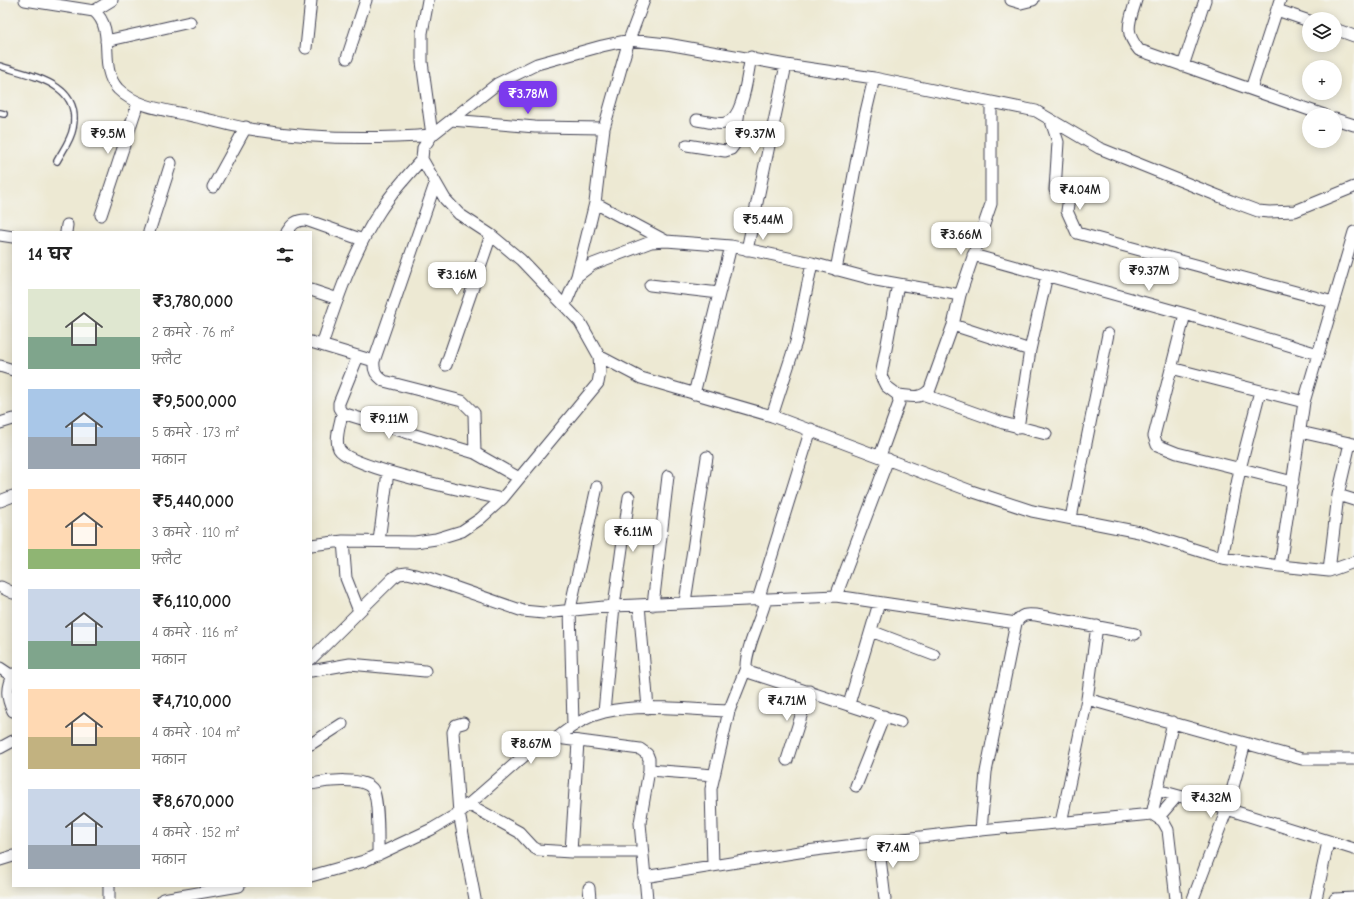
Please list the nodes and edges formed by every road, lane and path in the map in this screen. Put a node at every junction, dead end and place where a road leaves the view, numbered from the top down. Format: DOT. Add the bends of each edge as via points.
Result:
graph roads {
  1 [pos="25,0"];
  2 [pos="112,0"];
  3 [pos="311,0"];
  4 [pos="366,0"];
  5 [pos="428,0"];
  6 [pos="644,0"];
  7 [pos="1011,0"];
  8 [pos="1033,0"];
  9 [pos="1136,0"];
  10 [pos="1205,0"];
  11 [pos="80,5"];
  12 [pos="1279,5"];
  13 [pos="94,11"];
  14 [pos="1302,17"];
  15 [pos="190,22"];
  16 [pos="1342,32"];
  17 [pos="1354,36"];
  18 [pos="630,40"];
  19 [pos="106,41"];
  20 [pos="306,48"];
  21 [pos="751,57"];
  22 [pos="347,58"];
  23 [pos="786,65"];
  24 [pos="0,66"];
  25 [pos="1183,66"];
  26 [pos="874,78"];
  27 [pos="1250,89"];
  28 [pos="138,102"];
  29 [pos="991,103"];
  30 [pos="1304,108"];
  31 [pos="740,111"];
  32 [pos="451,120"];
  33 [pos="697,120"];
  34 [pos="1051,120"];
  35 [pos="1342,121"];
  36 [pos="1354,125"];
  37 [pos="246,127"];
  38 [pos="604,128"];
  39 [pos="432,135"];
  40 [pos="687,145"];
  41 [pos="422,159"];
  42 [pos="57,160"];
  43 [pos="171,163"];
  44 [pos="435,184"];
  45 [pos="213,187"];
  46 [pos="1354,187"];
  47 [pos="1055,190"];
  48 [pos="1070,191"];
  49 [pos="595,203"];
  50 [pos="101,215"];
  51 [pos="149,231"];
  52 [pos="288,231"];
  53 [pos="0,235"];
  54 [pos="491,235"];
  55 [pos="1354,235"];
  56 [pos="12,237"];
  57 [pos="363,240"];
  58 [pos="666,241"];
  59 [pos="731,246"];
  60 [pos="747,250"];
  61 [pos="973,255"];
  62 [pos="812,263"];
  63 [pos="836,270"];
  64 [pos="1047,275"];
  65 [pos="577,276"];
  66 [pos="898,284"];
  67 [pos="650,285"];
  68 [pos="312,290"];
  69 [pos="719,293"];
  70 [pos="960,295"];
  71 [pos="338,299"];
  72 [pos="1333,302"];
  73 [pos="565,305"];
  74 [pos="1185,314"];
  75 [pos="953,325"];
  76 [pos="1108,334"];
  77 [pos="316,344"];
  78 [pos="1030,350"];
  79 [pos="1318,354"];
  80 [pos="358,356"];
  81 [pos="599,356"];
  82 [pos="374,361"];
  83 [pos="446,365"];
  84 [pos="0,366"];
  85 [pos="1171,368"];
  86 [pos="12,370"];
  87 [pos="1260,391"];
  88 [pos="694,394"];
  89 [pos="898,395"];
  90 [pos="925,395"];
  91 [pos="1304,402"];
  92 [pos="342,413"];
  93 [pos="772,416"];
  94 [pos="12,420"];
  95 [pos="0,423"];
  96 [pos="1018,428"];
  97 [pos="811,429"];
  98 [pos="1300,432"];
  99 [pos="1046,434"];
  100 [pos="1352,443"];
  101 [pos="475,453"];
  102 [pos="707,457"];
  103 [pos="884,457"];
  104 [pos="1240,470"];
  105 [pos="388,472"];
  106 [pos="668,476"];
  107 [pos="519,478"];
  108 [pos="1293,482"];
  109 [pos="597,487"];
  110 [pos="1338,495"];
  111 [pos="12,496"];
  112 [pos="629,497"];
  113 [pos="502,500"];
  114 [pos="1354,500"];
  115 [pos="0,501"];
  116 [pos="1071,518"];
  117 [pos="343,541"];
  118 [pos="379,541"];
  119 [pos="312,545"];
  120 [pos="1222,558"];
  121 [pos="1354,562"];
  122 [pos="1280,566"];
  123 [pos="1329,572"];
  124 [pos="0,587"];
  125 [pos="12,593"];
  126 [pos="836,596"];
  127 [pos="762,599"];
  128 [pos="685,602"];
  129 [pos="879,603"];
  130 [pos="639,605"];
  131 [pos="653,605"];
  132 [pos="614,606"];
  133 [pos="570,609"];
  134 [pos="359,611"];
  135 [pos="1016,623"];
  136 [pos="1097,626"];
  137 [pos="871,631"];
  138 [pos="1135,634"];
  139 [pos="934,655"];
  140 [pos="312,658"];
  141 [pos="0,668"];
  142 [pos="746,668"];
  143 [pos="312,671"];
  144 [pos="425,671"];
  145 [pos="12,675"];
  146 [pos="809,691"];
  147 [pos="1087,699"];
  148 [pos="850,704"];
  149 [pos="12,708"];
  150 [pos="648,708"];
  151 [pos="729,711"];
  152 [pos="604,712"];
  153 [pos="884,716"];
  154 [pos="900,722"];
  155 [pos="1173,722"];
  156 [pos="462,723"];
  157 [pos="342,724"];
  158 [pos="573,725"];
  159 [pos="557,738"];
  160 [pos="12,742"];
  161 [pos="578,742"];
  162 [pos="312,743"];
  163 [pos="1245,743"];
  164 [pos="0,748"];
  165 [pos="1354,759"];
  166 [pos="787,760"];
  167 [pos="649,770"];
  168 [pos="714,775"];
  169 [pos="312,784"];
  170 [pos="856,786"];
  171 [pos="1157,790"];
  172 [pos="1178,796"];
  173 [pos="468,804"];
  174 [pos="1227,809"];
  175 [pos="459,813"];
  176 [pos="1155,816"];
  177 [pos="1061,823"];
  178 [pos="981,830"];
  179 [pos="878,842"];
  180 [pos="1328,842"];
  181 [pos="1354,849"];
  182 [pos="570,852"];
  183 [pos="642,852"];
  184 [pos="378,855"];
  185 [pos="12,856"];
  186 [pos="0,860"];
  187 [pos="714,866"];
  188 [pos="312,876"];
  189 [pos="644,877"];
  190 [pos="109,887"];
  191 [pos="234,887"];
  192 [pos="1354,898"];
  193 [pos="108,899"];
  194 [pos="163,899"];
  195 [pos="475,899"];
  196 [pos="647,899"];
  197 [pos="885,899"];
  198 [pos="1176,899"];
  199 [pos="1193,899"];
  200 [pos="1316,899"];
  201 [pos="1335,899"];
  1 -- 11 [label="street"];
  2 -- 13 [label="street"];
  3 -- 20 [label="street"];
  4 -- 22 [label="street"];
  5 -- 39 [label="street" via="422,33 422,62"];
  6 -- 18 [label="street"];
  7 -- 8 [label="street" via="1021,3"];
  9 -- 25 [label="street" via="1128,27 1133,42 1139,50"];
  10 -- 25 [label="street"];
  11 -- 13 [label="street"];
  12 -- 14 [label="street"];
  12 -- 27 [label="street"];
  13 -- 19 [label="street" via="102,21"];
  15 -- 19 [label="street"];
  16 -- 17 [label="street"];
  18 -- 21 [label="street"];
  18 -- 32 [label="street" via="537,64 497,84"];
  18 -- 38 [label="street"];
  19 -- 28 [label="street" via="107,64 113,83"];
  21 -- 23 [label="street"];
  21 -- 31 [label="street"];
  23 -- 26 [label="street"];
  23 -- 60 [label="street"];
  24 -- 42 [label="lane" via="43,80 60,88 68,97 72,107 73,128"];
  25 -- 27 [label="street"];
  26 -- 29 [label="street"];
  26 -- 63 [label="street"];
  27 -- 30 [label="street"];
  28 -- 37 [label="street"];
  28 -- 50 [label="street"];
  29 -- 34 [label="street" via="1036,111"];
  29 -- 61 [label="street" via="991,204"];
  31 -- 33 [label="street" via="724,124"];
  31 -- 40 [label="street" via="731,149 725,151"];
  32 -- 38 [label="street" via="535,127"];
  32 -- 39 [label="street"];
  34 -- 46 [label="street" via="1099,148 1258,211 1295,211"];
  34 -- 47 [label="street" via="1058,142"];
  35 -- 36 [label="street"];
  37 -- 39 [label="street" via="262,131 385,138"];
  37 -- 45 [label="street"];
  38 -- 49 [label="street"];
  39 -- 41 [label="street" via="423,148"];
  41 -- 44 [label="street"];
  41 -- 57 [label="street" via="381,210"];
  43 -- 51 [label="street"];
  44 -- 54 [label="street" via="459,214"];
  44 -- 82 [label="street"];
  48 -- 72 [label="street" via="1067,211 1078,233"];
  49 -- 58 [label="street"];
  49 -- 65 [label="street"];
  52 -- 57 [label="street" via="299,220 306,220"];
  53 -- 56 [label="street"];
  54 -- 73 [label="street" via="522,260"];
  54 -- 83 [label="street"];
  55 -- 72 [label="street"];
  57 -- 71 [label="street"];
  58 -- 59 [label="street"];
  58 -- 65 [label="street" via="651,242 593,264"];
  59 -- 60 [label="street"];
  59 -- 69 [label="street"];
  60 -- 62 [label="street"];
  61 -- 64 [label="street"];
  61 -- 70 [label="street"];
  62 -- 63 [label="street"];
  62 -- 93 [label="street" via="796,342"];
  63 -- 66 [label="street"];
  64 -- 74 [label="street"];
  64 -- 78 [label="street"];
  65 -- 73 [label="street"];
  66 -- 70 [label="street"];
  66 -- 89 [label="street" via="881,376 886,386"];
  67 -- 69 [label="street"];
  68 -- 71 [label="street"];
  69 -- 88 [label="street"];
  70 -- 75 [label="street"];
  71 -- 77 [label="street"];
  72 -- 79 [label="street"];
  73 -- 81 [label="street" via="580,322"];
  74 -- 79 [label="street"];
  74 -- 85 [label="street"];
  75 -- 78 [label="street"];
  75 -- 90 [label="street" via="930,389"];
  76 -- 116 [label="street"];
  77 -- 80 [label="street"];
  78 -- 96 [label="street"];
  79 -- 91 [label="street"];
  80 -- 82 [label="street"];
  80 -- 92 [label="street" via="339,403"];
  81 -- 88 [label="street" via="641,378"];
  81 -- 107 [label="street" via="598,383"];
  82 -- 101 [label="street" via="374,370 384,381 462,401 470,407 476,418"];
  84 -- 86 [label="street"];
  85 -- 87 [label="street"];
  85 -- 104 [label="street" via="1154,436 1157,445 1176,453"];
  87 -- 91 [label="street"];
  87 -- 104 [label="street"];
  88 -- 93 [label="street"];
  89 -- 90 [label="street"];
  89 -- 103 [label="street" via="899,403"];
  90 -- 96 [label="street"];
  91 -- 98 [label="street"];
  92 -- 101 [label="street"];
  92 -- 105 [label="street" via="339,449 351,459"];
  93 -- 97 [label="street"];
  94 -- 95 [label="street"];
  96 -- 99 [label="street"];
  97 -- 103 [label="street"];
  97 -- 127 [label="street"];
  98 -- 100 [label="street"];
  98 -- 108 [label="street"];
  100 -- 110 [label="street"];
  101 -- 107 [label="street"];
  102 -- 128 [label="street"];
  103 -- 116 [label="street" via="971,491 1032,511"];
  103 -- 126 [label="street"];
  104 -- 108 [label="street"];
  104 -- 120 [label="street"];
  105 -- 113 [label="street"];
  105 -- 118 [label="street"];
  106 -- 131 [label="street"];
  107 -- 113 [label="street"];
  108 -- 122 [label="street"];
  109 -- 133 [label="street"];
  110 -- 114 [label="street"];
  110 -- 123 [label="street"];
  111 -- 115 [label="street"];
  112 -- 132 [label="street"];
  113 -- 118 [label="street" via="462,531 415,542"];
  116 -- 120 [label="street" via="1139,532"];
  117 -- 118 [label="street"];
  117 -- 119 [label="street"];
  117 -- 134 [label="street" via="346,578"];
  120 -- 122 [label="street"];
  121 -- 123 [label="street"];
  122 -- 123 [label="street"];
  124 -- 125 [label="street"];
  126 -- 127 [label="street"];
  126 -- 129 [label="street"];
  127 -- 128 [label="street"];
  127 -- 142 [label="street" via="761,618 746,660"];
  128 -- 131 [label="street"];
  129 -- 135 [label="street"];
  129 -- 137 [label="street"];
  130 -- 131 [label="street"];
  130 -- 132 [label="street"];
  130 -- 150 [label="street"];
  132 -- 133 [label="street"];
  132 -- 152 [label="street"];
  133 -- 134 [label="street" via="544,613 524,611 407,573 393,578"];
  133 -- 158 [label="street"];
  134 -- 140 [label="street"];
  135 -- 136 [label="street" via="1019,617 1026,614"];
  135 -- 178 [label="street" via="986,772"];
  136 -- 138 [label="street"];
  136 -- 147 [label="street"];
  137 -- 139 [label="street"];
  137 -- 148 [label="street"];
  141 -- 145 [label="street"];
  142 -- 146 [label="street" via="751,673"];
  142 -- 151 [label="street"];
  143 -- 144 [label="street" via="350,664"];
  145 -- 149 [label="street" via="7,688"];
  146 -- 148 [label="street"];
  146 -- 166 [label="street"];
  147 -- 155 [label="street"];
  147 -- 177 [label="street"];
  148 -- 153 [label="street"];
  150 -- 151 [label="street"];
  150 -- 152 [label="street" via="625,708"];
  151 -- 168 [label="street"];
  152 -- 158 [label="street"];
  153 -- 154 [label="street"];
  153 -- 170 [label="street"];
  155 -- 163 [label="street"];
  155 -- 171 [label="street"];
  156 -- 175 [label="street" via="456,725 453,732"];
  157 -- 162 [label="street"];
  158 -- 159 [label="street"];
  159 -- 161 [label="street"];
  159 -- 173 [label="street" via="541,742"];
  160 -- 164 [label="street"];
  161 -- 167 [label="street" via="640,749 647,754"];
  161 -- 182 [label="street"];
  163 -- 165 [label="street" via="1302,759"];
  163 -- 174 [label="street"];
  167 -- 168 [label="street"];
  167 -- 183 [label="street" via="640,823"];
  168 -- 187 [label="street" via="710,806"];
  169 -- 184 [label="street" via="351,781 370,786 375,797"];
  171 -- 172 [label="street"];
  171 -- 176 [label="street"];
  172 -- 174 [label="street"];
  172 -- 176 [label="street"];
  173 -- 175 [label="street"];
  173 -- 182 [label="street" via="519,832 538,850"];
  174 -- 180 [label="street"];
  174 -- 199 [label="street"];
  175 -- 184 [label="street"];
  175 -- 195 [label="street"];
  176 -- 177 [label="street"];
  176 -- 198 [label="street" via="1168,830"];
  177 -- 178 [label="street"];
  178 -- 179 [label="street"];
  179 -- 187 [label="street"];
  179 -- 197 [label="street"];
  180 -- 181 [label="street"];
  180 -- 200 [label="street"];
  182 -- 183 [label="street"];
  183 -- 189 [label="street"];
  184 -- 188 [label="street"];
  185 -- 186 [label="street"];
  187 -- 189 [label="street"];
  189 -- 196 [label="street"];
  190 -- 193 [label="street"];
  191 -- 194 [label="street"];
  192 -- 201 [label="street"];
}
